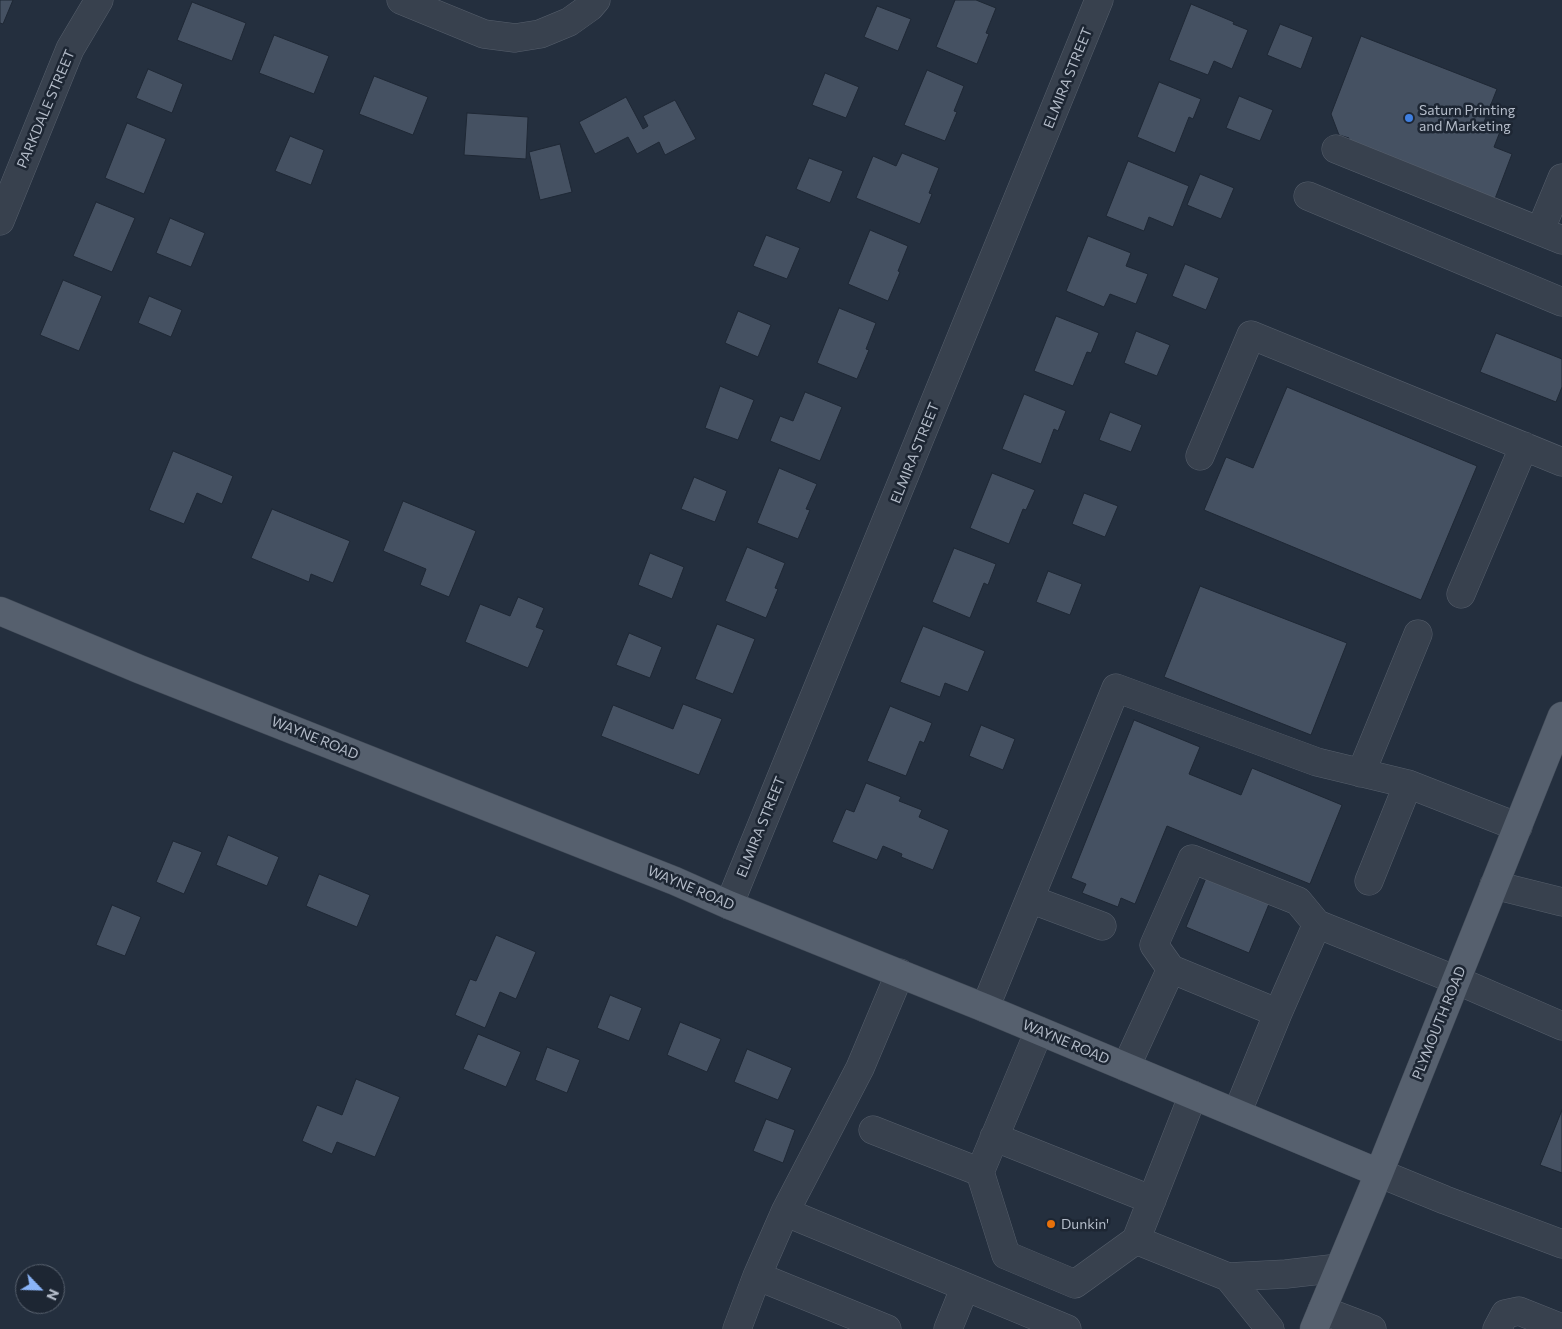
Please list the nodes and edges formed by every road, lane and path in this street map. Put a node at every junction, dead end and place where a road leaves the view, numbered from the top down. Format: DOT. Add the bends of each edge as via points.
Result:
graph roads {
  1 [pos="99,0"];
  2 [pos="401,0"];
  3 [pos="596,0"];
  4 [pos="1100,0"];
  5 [pos="1336,149"];
  6 [pos="1562,178"];
  7 [pos="1308,196"];
  8 [pos="0,221"];
  9 [pos="1551,236"];
  10 [pos="1562,302"];
  11 [pos="1524,446"];
  12 [pos="1200,456"];
  13 [pos="1562,462"];
  14 [pos="1461,594"];
  15 [pos="0,611"];
  16 [pos="1418,634"];
  17 [pos="1562,716"];
  18 [pos="1361,772"];
  19 [pos="1408,784"];
  20 [pos="1518,827"];
  21 [pos="1369,881"];
  22 [pos="1494,885"];
  23 [pos="1030,899"];
  24 [pos="1562,902"];
  25 [pos="730,905"];
  26 [pos="1317,924"];
  27 [pos="1102,926"];
  28 [pos="1171,969"];
  29 [pos="900,973"];
  30 [pos="1456,980"];
  31 [pos="985,1008"];
  32 [pos="1278,1013"];
  33 [pos="1562,1026"];
  34 [pos="1040,1031"];
  35 [pos="1126,1067"];
  36 [pos="1193,1095"];
  37 [pos="1237,1113"];
  38 [pos="873,1130"];
  39 [pos="994,1137"];
  40 [pos="980,1172"];
  41 [pos="1379,1173"];
  42 [pos="1152,1200"];
  43 [pos="785,1212"];
  44 [pos="1136,1240"];
  45 [pos="1562,1244"];
  46 [pos="1339,1268"];
  47 [pos="757,1276"];
  48 [pos="1228,1277"];
  49 [pos="966,1287"];
  50 [pos="1318,1319"];
  51 [pos="1561,1328"];
  52 [pos="737,1329"];
  53 [pos="886,1329"];
  54 [pos="948,1329"];
  55 [pos="1067,1329"];
  56 [pos="1270,1329"];
  57 [pos="1372,1329"];
  58 [pos="1497,1329"];
  1 -- 8 [label="street, PARKDALE STREET" via="70,49"];
  2 -- 3 [label="street" via="484,34 515,38 540,34 570,22"];
  4 -- 25 [label="street, ELMIRA STREET"];
  5 -- 9 [label="street"];
  6 -- 9 [label="street"];
  7 -- 10 [label="street"];
  11 -- 12 [label="street" via="1251,335"];
  11 -- 13 [label="street"];
  11 -- 14 [label="street"];
  15 -- 25 [label="main road, WAYNE ROAD"];
  16 -- 18 [label="street"];
  17 -- 20 [label="main road, PLYMOUTH ROAD"];
  18 -- 19 [label="street"];
  18 -- 23 [label="street" via="1317,762 1116,688"];
  19 -- 20 [label="street"];
  19 -- 21 [label="street"];
  20 -- 22 [label="main road, PLYMOUTH ROAD"];
  22 -- 24 [label="street"];
  22 -- 30 [label="main road, PLYMOUTH ROAD"];
  23 -- 27 [label="street"];
  23 -- 31 [label="street"];
  25 -- 29 [label="main road, WAYNE ROAD"];
  26 -- 28 [label="street" via="1298,901 1192,859 1154,945"];
  26 -- 30 [label="street"];
  26 -- 32 [label="street"];
  28 -- 32 [label="street"];
  28 -- 35 [label="street"];
  29 -- 31 [label="main road, WAYNE ROAD"];
  29 -- 43 [label="street" via="860,1068"];
  30 -- 33 [label="street"];
  30 -- 41 [label="main road, PLYMOUTH ROAD"];
  31 -- 34 [label="main road, WAYNE ROAD"];
  32 -- 37 [label="street"];
  34 -- 35 [label="main road, WAYNE ROAD"];
  34 -- 39 [label="street"];
  35 -- 36 [label="main road, WAYNE ROAD"];
  36 -- 37 [label="main road, WAYNE ROAD"];
  36 -- 42 [label="street"];
  37 -- 41 [label="main road, WAYNE ROAD"];
  38 -- 40 [label="street"];
  39 -- 40 [label="street"];
  39 -- 42 [label="street"];
  40 -- 44 [label="street" via="1006,1255 1075,1284"];
  41 -- 45 [label="street"];
  41 -- 46 [label="main road, PLYMOUTH ROAD"];
  42 -- 44 [label="street"];
  43 -- 47 [label="street"];
  43 -- 49 [label="street"];
  44 -- 48 [label="street"];
  46 -- 48 [label="street"];
  46 -- 50 [label="main road, PLYMOUTH ROAD"];
  47 -- 52 [label="street"];
  47 -- 53 [label="street"];
  48 -- 56 [label="street"];
  49 -- 54 [label="street"];
  49 -- 55 [label="street"];
  50 -- 57 [label="street"];
  51 -- 58 [label="street" via="1519,1311 1506,1314"];
}
